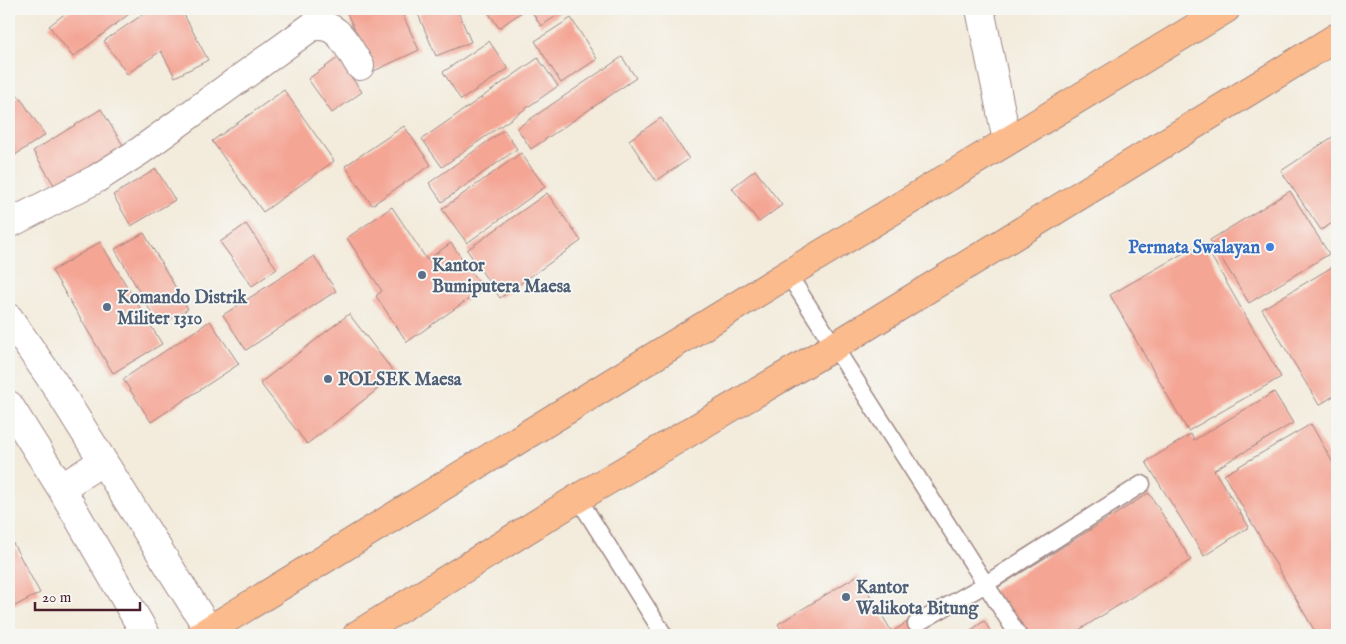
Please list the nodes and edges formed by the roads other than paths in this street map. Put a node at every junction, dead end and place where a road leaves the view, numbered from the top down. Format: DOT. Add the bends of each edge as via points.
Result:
graph roads {
  1 [pos="980,9"];
  2 [pos="1226,9"];
  3 [pos="1337,37"];
  4 [pos="360,66"];
  5 [pos="1008,141"];
  6 [pos="9,224"];
  7 [pos="788,274"];
  8 [pos="9,318"];
  9 [pos="835,346"];
  10 [pos="9,405"];
  11 [pos="103,461"];
  12 [pos="1142,484"];
  13 [pos="61,488"];
  14 [pos="578,498"];
  15 [pos="984,585"];
  16 [pos="916,624"];
  17 [pos="207,634"];
  18 [pos="146,635"];
  19 [pos="357,635"];
  20 [pos="664,635"];
  21 [pos="1018,635"];
  1 -- 5 [label="street"];
  2 -- 5 [label="highway"];
  3 -- 9 [label="highway"];
  4 -- 6 [label="street" via="334,29 325,25 310,27 140,151"];
  5 -- 7 [label="highway"];
  7 -- 9 [label="lane"];
  7 -- 17 [label="highway"];
  8 -- 11 [label="street"];
  9 -- 14 [label="highway"];
  9 -- 15 [label="lane"];
  10 -- 13 [label="street"];
  11 -- 13 [label="street"];
  11 -- 17 [label="street"];
  12 -- 15 [label="lane"];
  13 -- 18 [label="street"];
  14 -- 19 [label="highway"];
  14 -- 20 [label="lane"];
  15 -- 16 [label="lane"];
  15 -- 21 [label="lane"];
}
